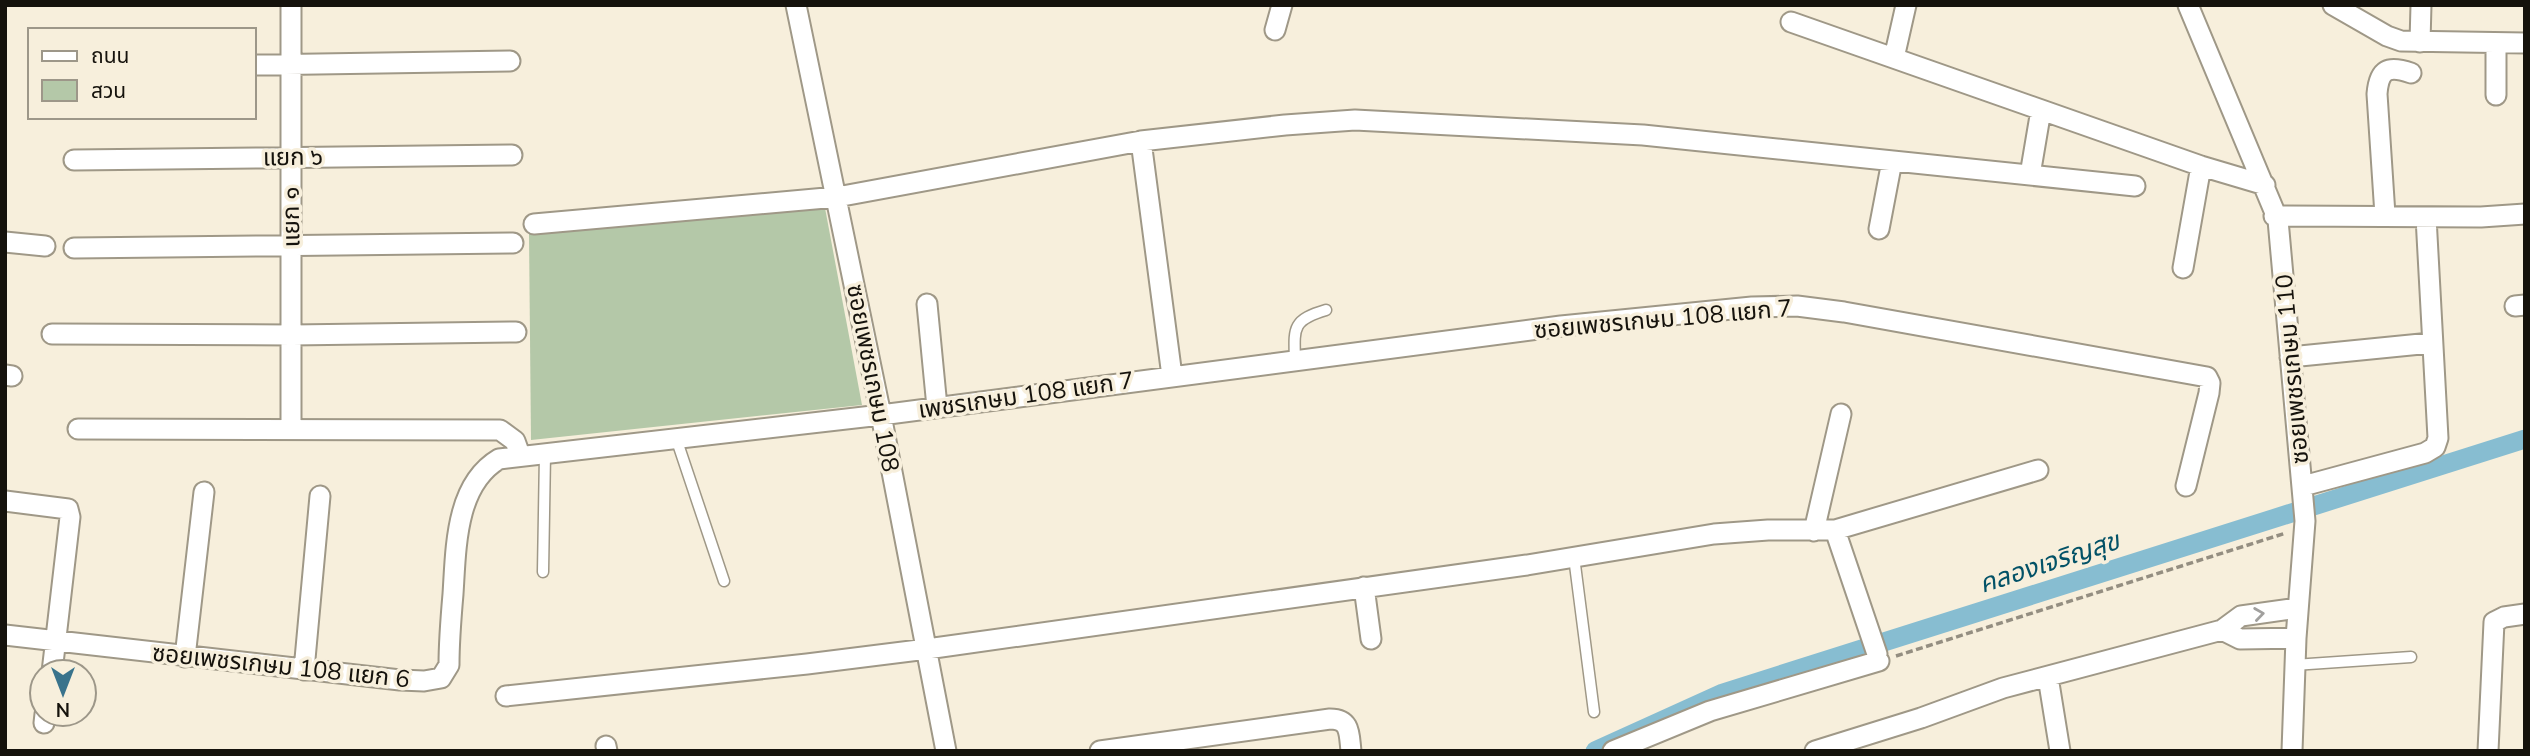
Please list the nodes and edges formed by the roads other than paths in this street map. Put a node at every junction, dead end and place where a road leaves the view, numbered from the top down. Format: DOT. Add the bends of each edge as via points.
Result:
graph roads {
  1 [pos="291,5"];
  2 [pos="796,5"];
  3 [pos="1282,5"];
  4 [pos="1906,5"];
  5 [pos="2188,5"];
  6 [pos="2333,5"];
  7 [pos="2421,5"];
  8 [pos="1791,22"];
  9 [pos="1275,30"];
  10 [pos="2420,42"];
  11 [pos="2496,43"];
  12 [pos="2525,43"];
  13 [pos="1894,58"];
  14 [pos="510,61"];
  15 [pos="291,64"];
  16 [pos="256,65"];
  17 [pos="2411,73"];
  18 [pos="2496,95"];
  19 [pos="2041,110"];
  20 [pos="1141,141"];
  21 [pos="512,155"];
  22 [pos="290,157"];
  23 [pos="74,160"];
  24 [pos="1892,161"];
  25 [pos="2201,166"];
  26 [pos="2030,175"];
  27 [pos="2265,185"];
  28 [pos="2135,186"];
  29 [pos="837,197"];
  30 [pos="2525,214"];
  31 [pos="2274,215"];
  32 [pos="2385,215"];
  33 [pos="2426,217"];
  34 [pos="534,225"];
  35 [pos="1880,229"];
  36 [pos="5,242"];
  37 [pos="513,243"];
  38 [pos="45,246"];
  39 [pos="292,246"];
  40 [pos="74,248"];
  41 [pos="2183,268"];
  42 [pos="927,304"];
  43 [pos="1326,310"];
  44 [pos="516,332"];
  45 [pos="52,334"];
  46 [pos="292,335"];
  47 [pos="2431,343"];
  48 [pos="2290,357"];
  49 [pos="1295,360"];
  50 [pos="1171,376"];
  51 [pos="937,407"];
  52 [pos="1841,414"];
  53 [pos="881,415"];
  54 [pos="291,428"];
  55 [pos="78,429"];
  56 [pos="676,439"];
  57 [pos="545,454"];
  58 [pos="520,456"];
  59 [pos="2038,470"];
  60 [pos="2186,486"];
  61 [pos="2303,491"];
  62 [pos="205,492"];
  63 [pos="320,496"];
  64 [pos="5,501"];
  65 [pos="1835,530"];
  66 [pos="1814,531"];
  67 [pos="1574,557"];
  68 [pos="543,572"];
  69 [pos="724,581"];
  70 [pos="1364,587"];
  71 [pos="2298,608"];
  72 [pos="2525,614"];
  73 [pos="2222,631"];
  74 [pos="5,635"];
  75 [pos="2296,638"];
  76 [pos="1371,639"];
  77 [pos="57,641"];
  78 [pos="927,649"];
  79 [pos="185,657"];
  80 [pos="2411,657"];
  81 [pos="54,658"];
  82 [pos="2294,665"];
  83 [pos="304,670"];
  84 [pos="2048,677"];
  85 [pos="506,696"];
  86 [pos="1594,712"];
  87 [pos="946,751"];
  88 [pos="1100,751"];
  89 [pos="1351,751"];
  90 [pos="1613,751"];
  91 [pos="1815,751"];
  92 [pos="2060,751"];
  93 [pos="2292,751"];
  94 [pos="2488,751"];
  1 -- 15 [label="street, แยก ๑"];
  2 -- 29 [label="street, ซอยเพชรเกษม 108"];
  3 -- 9 [label="street"];
  4 -- 13 [label="street"];
  5 -- 27 [label="street, ซอยเพชรเกษม 110"];
  6 -- 10 [label="street" via="2387,36"];
  7 -- 10 [label="street"];
  8 -- 13 [label="street"];
  10 -- 11 [label="street"];
  11 -- 12 [label="street"];
  11 -- 18 [label="street"];
  13 -- 19 [label="street"];
  14 -- 15 [label="street"];
  15 -- 16 [label="street"];
  15 -- 22 [label="street, แยก ๑"];
  17 -- 32 [label="street" via="2397,68 2385,71 2378,80"];
  19 -- 25 [label="street"];
  19 -- 26 [label="street"];
  20 -- 24 [label="street" via="1354,120 1643,135"];
  20 -- 29 [label="street"];
  20 -- 50 [label="street"];
  21 -- 22 [label="street, แยก ๖"];
  22 -- 23 [label="street, แยก ๖"];
  22 -- 39 [label="street, แยก ๑"];
  24 -- 26 [label="street"];
  24 -- 35 [label="street"];
  25 -- 27 [label="street"];
  25 -- 41 [label="street"];
  26 -- 28 [label="street"];
  27 -- 31 [label="street, ซอยเพชรเกษม 110"];
  29 -- 34 [label="street"];
  29 -- 53 [label="street, ซอยเพชรเกษม 108"];
  30 -- 33 [label="street"];
  31 -- 32 [label="street"];
  31 -- 48 [label="street, ซอยเพชรเกษม 110"];
  32 -- 33 [label="street"];
  33 -- 47 [label="street"];
  36 -- 38 [label="street"];
  37 -- 39 [label="street"];
  39 -- 40 [label="street"];
  39 -- 46 [label="street, แยก ๑"];
  42 -- 51 [label="street"];
  43 -- 49 [label="lane" via="1300,321 1295,330"];
  44 -- 46 [label="street"];
  45 -- 46 [label="street"];
  46 -- 54 [label="street, แยก ๑"];
  47 -- 48 [label="street"];
  47 -- 61 [label="street" via="2435,447"];
  48 -- 61 [label="street, ซอยเพชรเกษม 110"];
  49 -- 50 [label="street, ซอยเพชรเกษม 108 แยก 7"];
  49 -- 60 [label="street, ซอยเพชรเกษม 108 แยก 7" via="1752,307 1844,312 2207,377 2209,393"];
  50 -- 51 [label="street, เพชรเกษม 108 แยก 7"];
  51 -- 53 [label="street, เพชรเกษม 108 แยก 7"];
  52 -- 66 [label="street"];
  53 -- 56 [label="street, ซอยเพชรเกษม 108 แยก 6"];
  53 -- 78 [label="street, ซอยเพชรเกษม 108"];
  54 -- 55 [label="street"];
  54 -- 58 [label="street" via="500,430 515,442"];
  56 -- 57 [label="street, ซอยเพชรเกษม 108 แยก 6"];
  56 -- 69 [label="lane"];
  57 -- 58 [label="street, ซอยเพชรเกษม 108 แยก 6"];
  57 -- 68 [label="lane"];
  58 -- 83 [label="street, ซอยเพชรเกษม 108 แยก 6" via="487,466 467,502 457,532 449,665 441,678 400,680"];
  59 -- 65 [label="street"];
  61 -- 71 [label="street, ซอยเพชรเกษม 110"];
  62 -- 79 [label="street"];
  63 -- 83 [label="street"];
  64 -- 77 [label="street" via="68,509"];
  65 -- 66 [label="street"];
  65 -- 90 [label="street" via="1878,657 1710,711"];
  66 -- 67 [label="street" via="1714,534"];
  67 -- 70 [label="street"];
  67 -- 86 [label="lane"];
  70 -- 76 [label="street"];
  70 -- 78 [label="street"];
  73 -- 71 [label="street, one-way" via="2241,616"];
  71 -- 75 [label="street, ซอยเพชรเกษม 110"];
  72 -- 94 [label="street" via="2494,622"];
  73 -- 75 [label="street" via="2240,639"];
  73 -- 84 [label="street"];
  74 -- 77 [label="street, ซอยเพชรเกษม 108 แยก 6"];
  75 -- 82 [label="street, ซอยเพชรเกษม 110"];
  77 -- 79 [label="street, ซอยเพชรเกษม 108 แยก 6"];
  77 -- 81 [label="street"];
  78 -- 85 [label="street"];
  78 -- 87 [label="street, ซอยเพชรเกษม 108"];
  79 -- 83 [label="street, ซอยเพชรเกษม 108 แยก 6"];
  80 -- 82 [label="lane"];
  82 -- 93 [label="street, ซอยเพชรเกษม 110"];
  84 -- 91 [label="street"];
  84 -- 92 [label="street"];
  88 -- 89 [label="street" via="1339,719 1350,732"];
}
